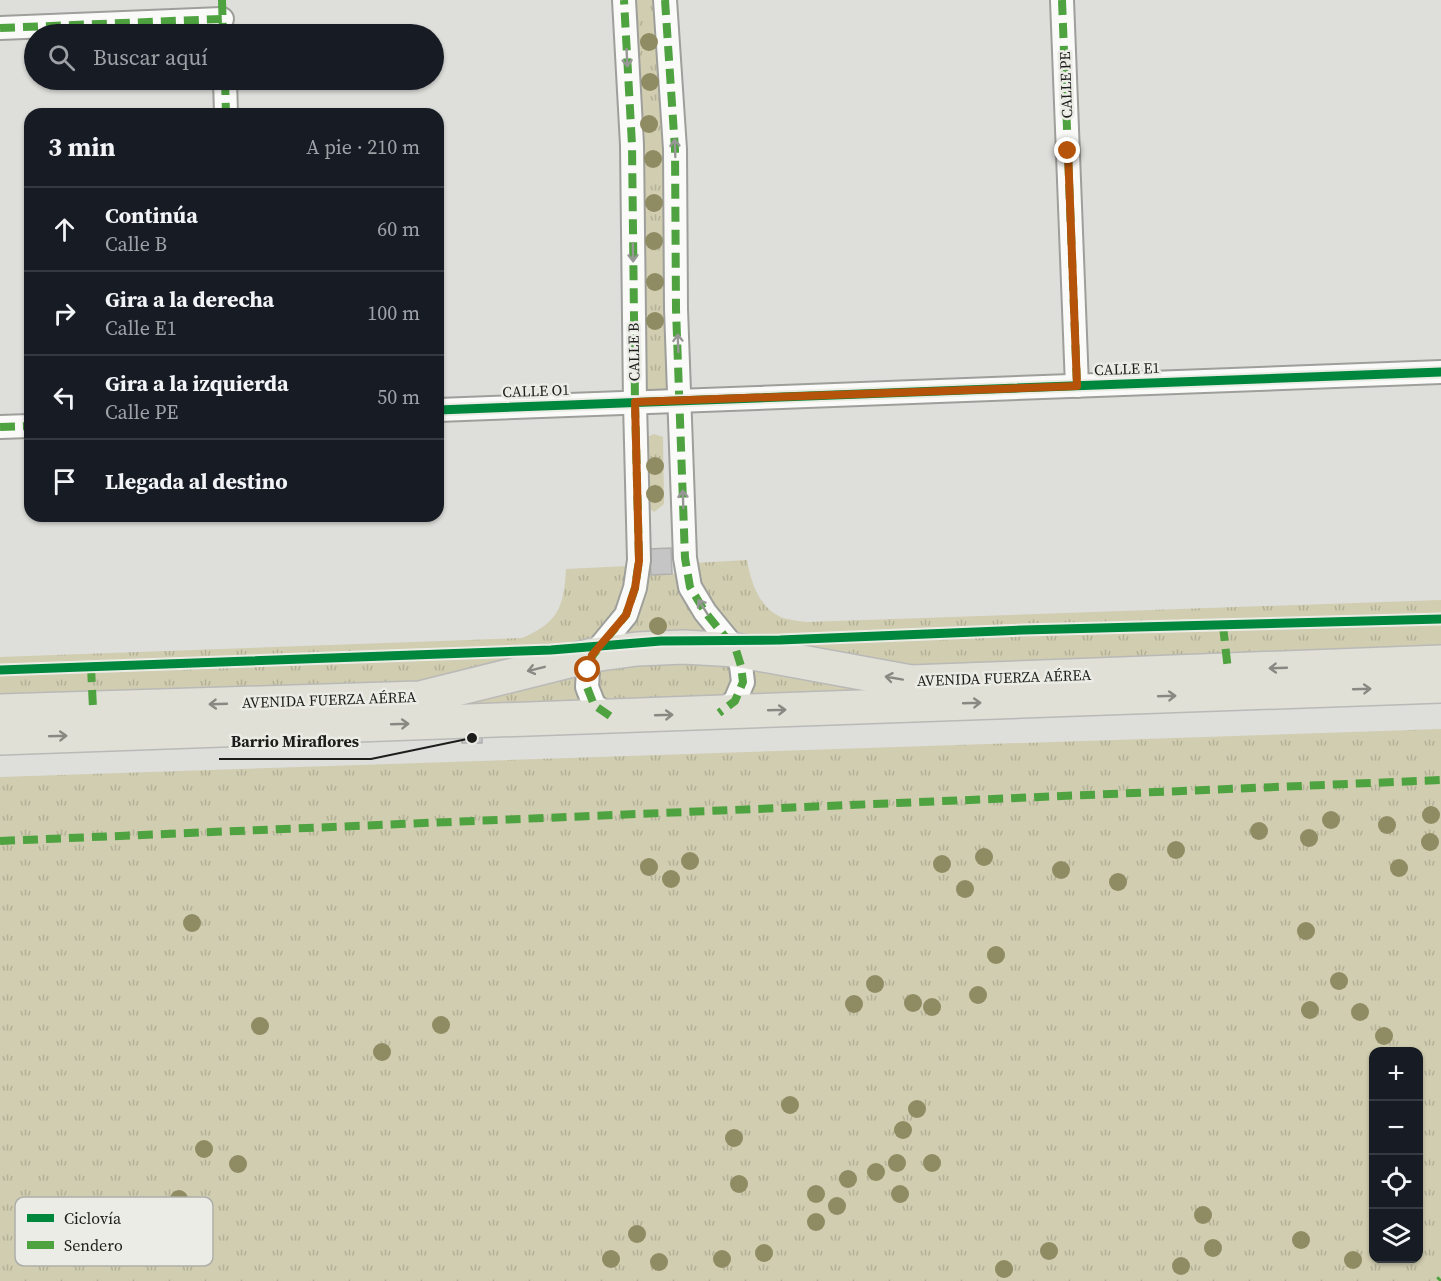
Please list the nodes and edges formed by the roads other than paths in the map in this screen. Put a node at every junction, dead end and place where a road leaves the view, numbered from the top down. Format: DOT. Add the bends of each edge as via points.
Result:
graph roads {
  1 [pos="624,0"];
  2 [pos="665,0"];
  3 [pos="1062,0"];
  4 [pos="222,18"];
  5 [pos="74,24"];
  6 [pos="24,26"];
  7 [pos="0,27"];
  8 [pos="225,90"];
  9 [pos="226,108"];
  10 [pos="1441,372"];
  11 [pos="1077,386"];
  12 [pos="680,401"];
  13 [pos="635,402"];
  14 [pos="444,410"];
  15 [pos="24,426"];
  16 [pos="0,427"];
  17 [pos="736,650"];
  18 [pos="592,655"];
  19 [pos="1441,662"];
  20 [pos="1441,686"];
  21 [pos="0,711"];
  22 [pos="719,712"];
  23 [pos="610,717"];
  24 [pos="0,738"];
  1 -- 13 [label="street, CALLE B, one-way" via="632,145"];
  12 -- 2 [label="street, one-way" via="675,149"];
  3 -- 11 [label="street, CALLE PE"];
  4 -- 5 [label="street"];
  6 -- 7 [label="street"];
  8 -- 9 [label="street"];
  10 -- 11 [label="street, CALLE E1"];
  11 -- 12 [label="street, CALLE E1"];
  12 -- 13 [label="street, CALLE E1"];
  17 -- 12 [label="street, one-way" via="690,587 685,558"];
  13 -- 14 [label="street, CALLE O1"];
  13 -- 18 [label="street, CALLE B" via="639,561 636,579 626,615"];
  15 -- 16 [label="street"];
  17 -- 18 [label="main road, AVENIDA FUERZA AÉREA" via="649,648"];
  19 -- 17 [label="main road, AVENIDA FUERZA AÉREA, one-way" via="911,682"];
  17 -- 22 [label="street" via="743,682 735,701"];
  18 -- 21 [label="main road, AVENIDA FUERZA AÉREA, one-way" via="420,698"];
  18 -- 23 [label="street" via="587,687 594,705"];
  22 -- 20 [label="main road, AVENIDA FUERZA AÉREA, one-way"];
  23 -- 22 [label="main road, AVENIDA FUERZA AÉREA, one-way"];
  24 -- 23 [label="main road, AVENIDA FUERZA AÉREA, one-way"];
}
